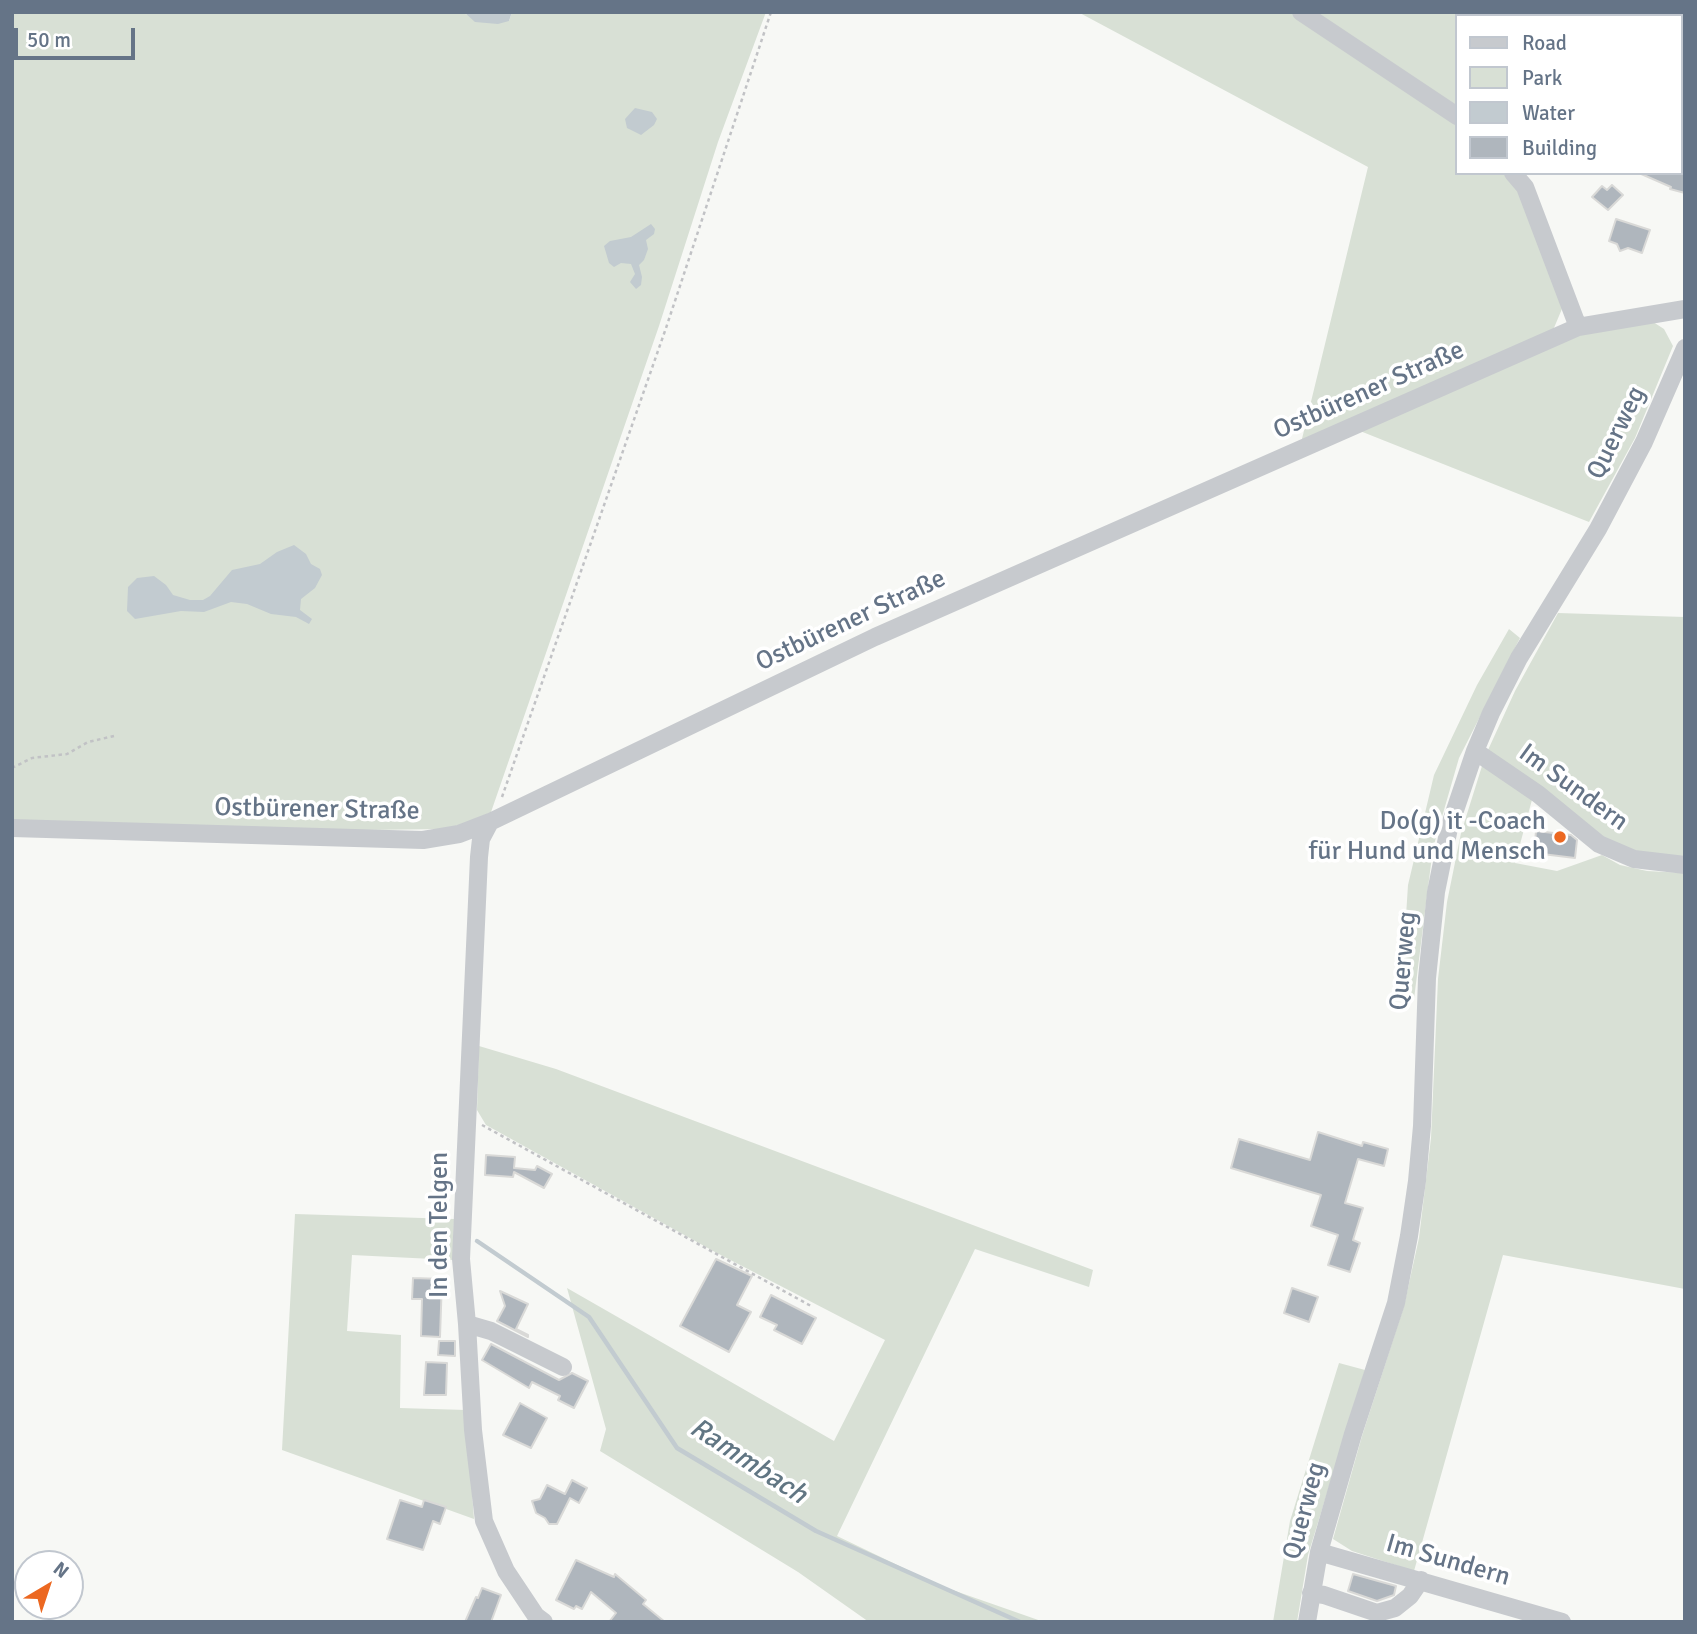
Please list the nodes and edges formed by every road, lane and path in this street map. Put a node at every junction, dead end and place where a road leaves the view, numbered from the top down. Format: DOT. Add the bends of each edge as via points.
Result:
graph roads {
  1 [pos="771,12"];
  2 [pos="1301,12"];
  3 [pos="1456,115"];
  4 [pos="1516,175"];
  5 [pos="1685,309"];
  6 [pos="1578,327"];
  7 [pos="1685,348"];
  8 [pos="114,736"];
  9 [pos="1475,751"];
  10 [pos="12,768"];
  11 [pos="490,822"];
  12 [pos="12,828"];
  13 [pos="1685,865"];
  14 [pos="467,1117"];
  15 [pos="811,1306"];
  16 [pos="467,1324"];
  17 [pos="563,1367"];
  18 [pos="1319,1552"];
  19 [pos="1421,1580"];
  20 [pos="1311,1593"];
  21 [pos="538,1620"];
  22 [pos="1307,1622"];
  23 [pos="1562,1622"];
  1 -- 11 [label="path" via="662,341"];
  2 -- 3 [label="street"];
  4 -- 6 [label="street" via="1525,187"];
  5 -- 6 [label="street, Ostbürener Straße"];
  6 -- 11 [label="street, Ostbürener Straße" via="875,637"];
  7 -- 9 [label="street, Querweg" via="1644,442 1598,529 1519,659"];
  8 -- 10 [label="path" via="67,754 32,758"];
  9 -- 13 [label="street, Im Sundern" via="1599,844 1634,859"];
  9 -- 18 [label="street, Querweg" via="1450,828 1436,892 1427,978 1418,1181 1396,1303"];
  11 -- 12 [label="street, Ostbürener Straße" via="423,840"];
  11 -- 14 [label="street, In den Telgen" via="479,857"];
  14 -- 15 [label="path"];
  14 -- 16 [label="street, In den Telgen" via="461,1259"];
  16 -- 17 [label="street"];
  16 -- 21 [label="street, In den Telgen" via="484,1521 506,1571"];
  18 -- 19 [label="street, Im Sundern"];
  18 -- 20 [label="street, Querweg"];
  19 -- 20 [label="street" via="1395,1608 1377,1613"];
  19 -- 23 [label="street, Im Sundern"];
  20 -- 22 [label="street, Querweg"];
}
